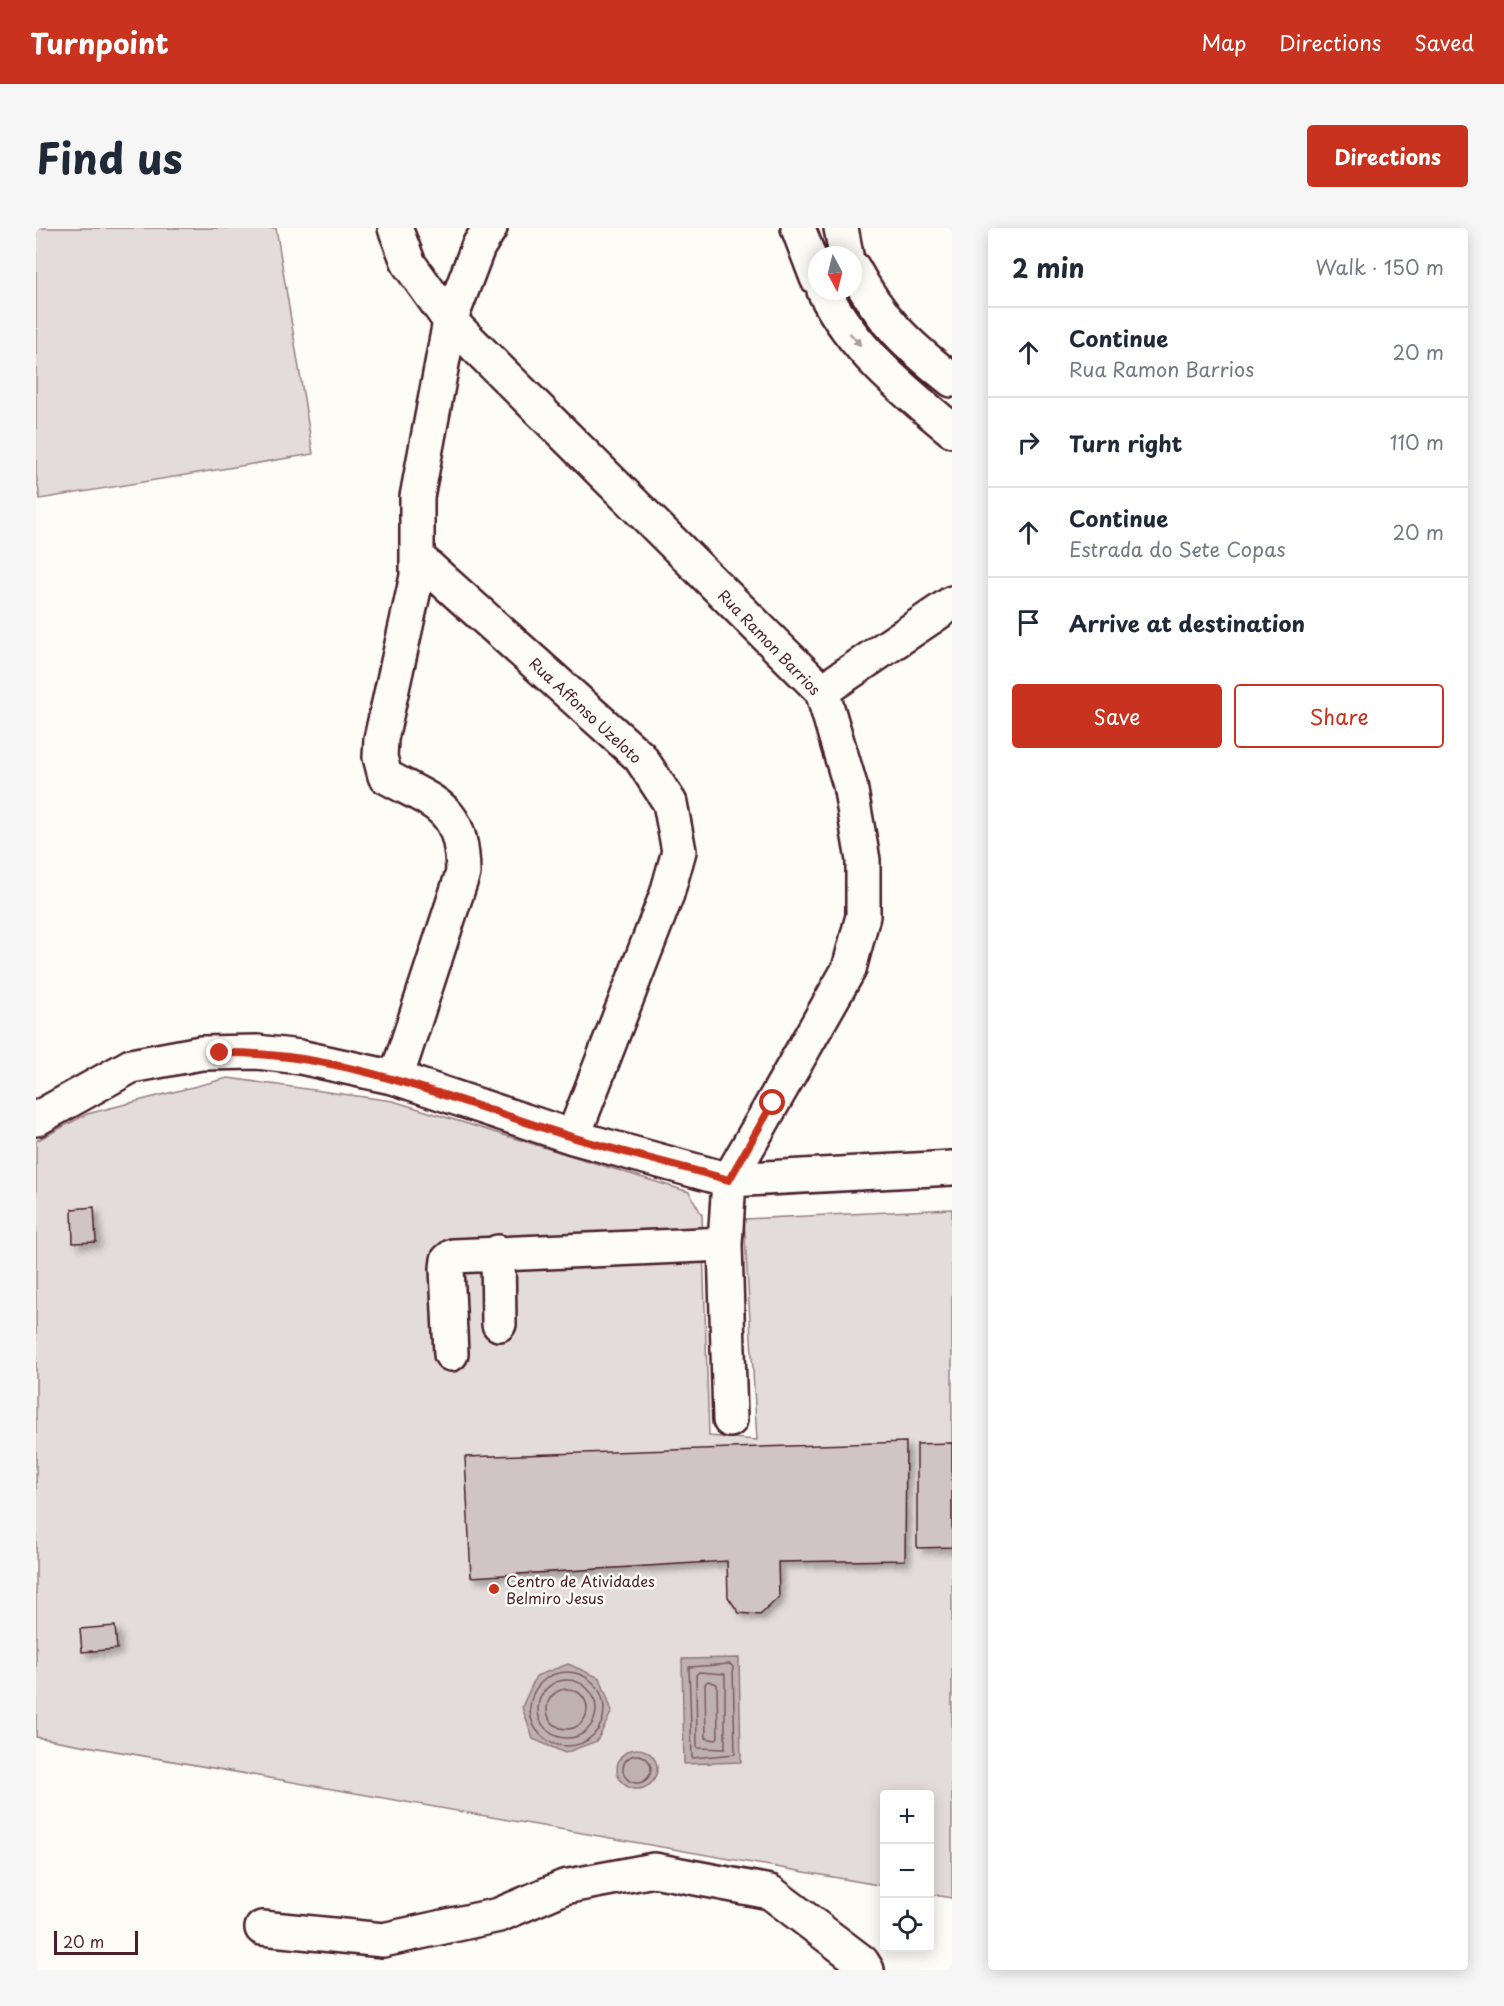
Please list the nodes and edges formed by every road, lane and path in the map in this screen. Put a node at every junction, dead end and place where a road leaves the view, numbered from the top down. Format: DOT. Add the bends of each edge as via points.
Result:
graph roads {
  1 [pos="395,228"];
  2 [pos="490,228"];
  3 [pos="798,228"];
  4 [pos="820,246"];
  5 [pos="862,290"];
  6 [pos="837,300"];
  7 [pos="450,321"];
  8 [pos="952,380"];
  9 [pos="952,430"];
  10 [pos="417,556"];
  11 [pos="952,603"];
  12 [pos="822,691"];
  13 [pos="396,1078"];
  14 [pos="36,1119"];
  15 [pos="573,1137"];
  16 [pos="952,1168"];
  17 [pos="729,1180"];
  18 [pos="725,1244"];
  19 [pos="498,1252"];
  20 [pos="499,1324"];
  21 [pos="452,1354"];
  22 [pos="730,1420"];
  23 [pos="262,1928"];
  24 [pos="867,1970"];
  1 -- 7 [label="street, Rua Ramon Barrios" via="409,264"];
  2 -- 7 [label="street" via="478,247"];
  3 -- 4 [label="street"];
  5 -- 8 [label="street" via="908,345"];
  6 -- 9 [label="street, one-way" via="838,319 872,359"];
  7 -- 10 [label="street" via="417,497"];
  7 -- 12 [label="street, Rua Ramon Barrios"];
  10 -- 13 [label="street" via="417,576 380,758 385,776 447,811 463,842 463,873"];
  10 -- 15 [label="street, Rua Affonso Uzeloto" via="640,757 670,802 679,851 667,894"];
  11 -- 12 [label="street"];
  12 -- 17 [label="street, Rua Ramon Barrios" via="850,785 864,860 863,916 849,969"];
  13 -- 14 [label="street" via="257,1052 201,1053 131,1066"];
  13 -- 15 [label="street"];
  15 -- 17 [label="street"];
  16 -- 17 [label="street"];
  17 -- 18 [label="street"];
  18 -- 19 [label="street"];
  18 -- 22 [label="street"];
  19 -- 20 [label="street"];
  19 -- 21 [label="street" via="453,1256 448,1260"];
  23 -- 24 [label="street" via="383,1940 498,1915 564,1887 654,1870 770,1892 862,1962"];
}
